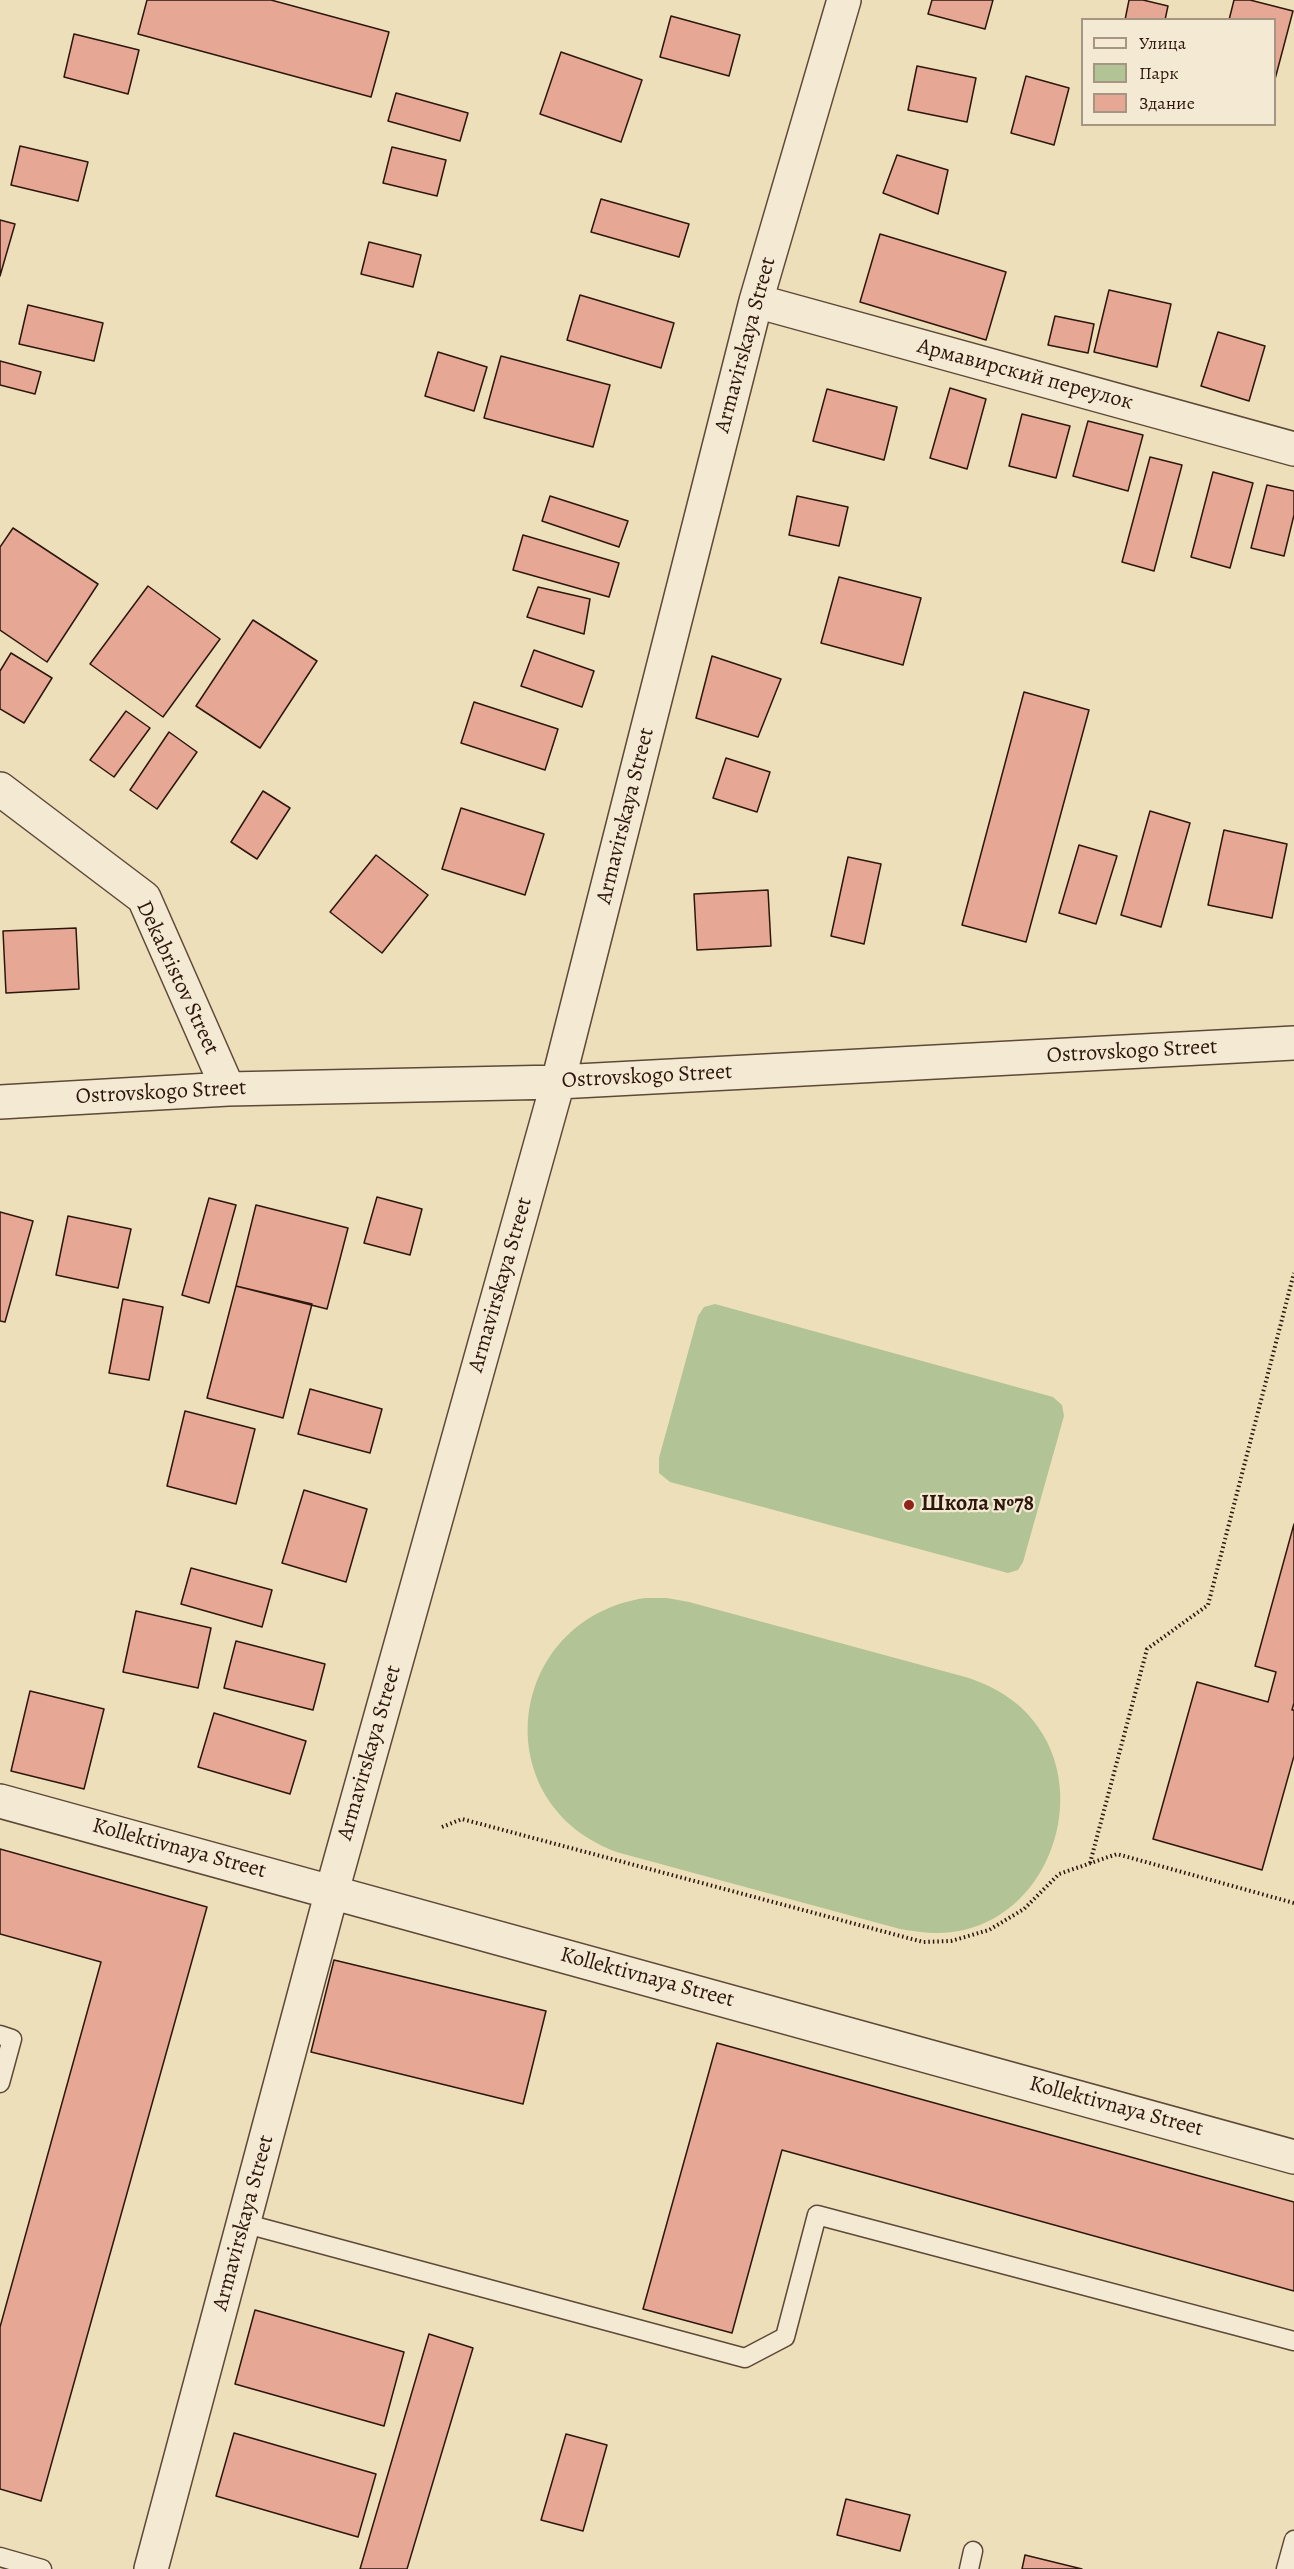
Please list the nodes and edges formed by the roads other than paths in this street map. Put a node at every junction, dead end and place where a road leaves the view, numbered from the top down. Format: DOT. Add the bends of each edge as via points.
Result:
graph roads {
  1 [pos="844,0"];
  2 [pos="756,302"];
  3 [pos="1294,449"];
  4 [pos="0,789"];
  5 [pos="1294,1043"];
  6 [pos="558,1082"];
  7 [pos="228,1089"];
  8 [pos="0,1102"];
  9 [pos="0,1801"];
  10 [pos="332,1890"];
  11 [pos="0,2035"];
  12 [pos="0,2083"];
  13 [pos="1294,2157"];
  14 [pos="243,2223"];
  15 [pos="1294,2341"];
  16 [pos="1294,2540"];
  17 [pos="974,2551"];
  18 [pos="0,2557"];
  19 [pos="42,2569"];
  20 [pos="151,2569"];
  21 [pos="969,2569"];
  22 [pos="1286,2569"];
  1 -- 2 [label="street, Armavirskaya Street"];
  2 -- 3 [label="street, Армавирский переулок"];
  2 -- 6 [label="street, Armavirskaya Street"];
  4 -- 7 [label="street, Dekabristov Street" via="144,898"];
  5 -- 6 [label="street, Ostrovskogo Street"];
  6 -- 7 [label="street, Ostrovskogo Street"];
  6 -- 10 [label="street, Armavirskaya Street"];
  7 -- 8 [label="street, Ostrovskogo Street"];
  9 -- 10 [label="street, Kollektivnaya Street"];
  10 -- 13 [label="street, Kollektivnaya Street"];
  10 -- 14 [label="street, Armavirskaya Street"];
  11 -- 12 [label="lane" via="12,2039"];
  14 -- 15 [label="lane" via="746,2358 785,2337 817,2215"];
  14 -- 20 [label="street, Armavirskaya Street"];
  16 -- 22 [label="lane"];
  17 -- 21 [label="lane"];
  18 -- 19 [label="lane"];
}
